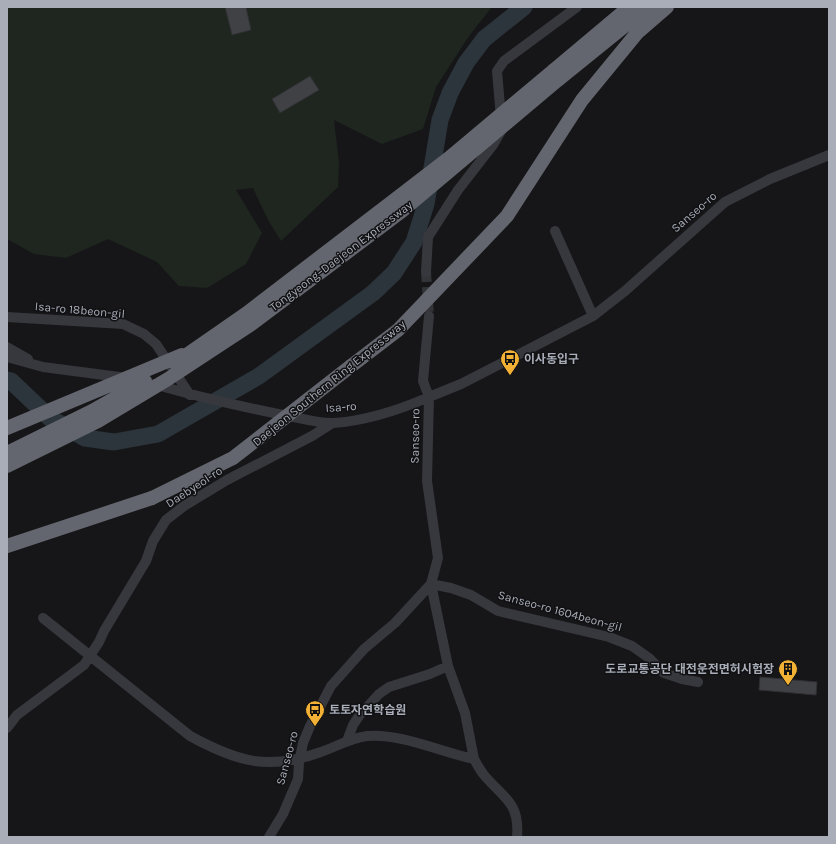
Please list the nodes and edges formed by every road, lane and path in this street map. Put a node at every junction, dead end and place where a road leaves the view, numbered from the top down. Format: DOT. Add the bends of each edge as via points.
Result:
graph roads {
  1 [pos="577,7"];
  2 [pos="630,7"];
  3 [pos="648,7"];
  4 [pos="667,7"];
  5 [pos="556,75"];
  6 [pos="829,155"];
  7 [pos="555,231"];
  8 [pos="426,272"];
  9 [pos="429,316"];
  10 [pos="593,316"];
  11 [pos="7,317"];
  12 [pos="7,347"];
  13 [pos="194,350"];
  14 [pos="7,357"];
  15 [pos="43,367"];
  16 [pos="192,395"];
  17 [pos="429,397"];
  18 [pos="331,424"];
  19 [pos="7,428"];
  20 [pos="7,452"];
  21 [pos="7,466"];
  22 [pos="7,546"];
  23 [pos="431,584"];
  24 [pos="43,618"];
  25 [pos="90,657"];
  26 [pos="448,666"];
  27 [pos="698,682"];
  28 [pos="7,728"];
  29 [pos="347,741"];
  30 [pos="300,759"];
  31 [pos="474,759"];
  32 [pos="269,837"];
  33 [pos="517,837"];
  1 -- 8 [label="street" via="504,61 497,71 501,130 428,237"];
  2 -- 5 [label="highway, Tongyeong–Daejeon Expressway"];
  3 -- 5 [label="highway, Tongyeong–Daejeon Expressway"];
  4 -- 22 [label="highway, Daejeon Southern Ring Expressway, bridge" via="637,33 582,100 507,216 398,330 233,458 152,498"];
  5 -- 13 [label="highway, Tongyeong–Daejeon Expressway, bridge" via="247,314"];
  5 -- 21 [label="highway, Tongyeong–Daejeon Expressway, bridge" via="402,211 253,324 98,421"];
  6 -- 10 [label="street, Sanseo-ro" via="770,179 724,202 626,291"];
  7 -- 10 [label="street"];
  9 -- 17 [label="street" via="423,381"];
  10 -- 17 [label="street, Sanseo-ro" via="461,384"];
  11 -- 16 [label="street, Isa-ro 18beon-gil" via="123,324 144,334 156,344"];
  12 -- 15 [label="street"];
  13 -- 19 [label="highway, bridge"];
  13 -- 20 [label="highway, Tongyeong–Daejeon Expressway, bridge" via="92,412"];
  14 -- 15 [label="street"];
  15 -- 16 [label="street" via="135,379"];
  16 -- 18 [label="street, Isa-ro"];
  17 -- 18 [label="street, Isa-ro" via="366,419"];
  17 -- 23 [label="street, Sanseo-ro" via="427,481 438,558"];
  18 -- 25 [label="street, Daebyeol-ro" via="227,480 166,520 153,541 146,561"];
  23 -- 26 [label="street, Sanseo-ro"];
  23 -- 27 [label="street, Sanseo-ro 1604beon-gil" via="471,595 498,610 609,637 632,646 664,673"];
  23 -- 30 [label="street, Sanseo-ro" via="395,623 364,649 331,686 310,726"];
  24 -- 25 [label="street"];
  25 -- 28 [label="street, Daebyeol-ro" via="84,665 17,716"];
  25 -- 30 [label="street" via="190,736 212,748 254,762"];
  26 -- 29 [label="street" via="389,687 379,694 359,716"];
  26 -- 31 [label="street, Sanseo-ro" via="465,713"];
  29 -- 30 [label="street"];
  29 -- 31 [label="street" via="365,736 380,736"];
  30 -- 32 [label="street, Sanseo-ro" via="298,779 283,814"];
  31 -- 33 [label="street, Sanseo-ro" via="483,775 511,803 516,812"];
}
